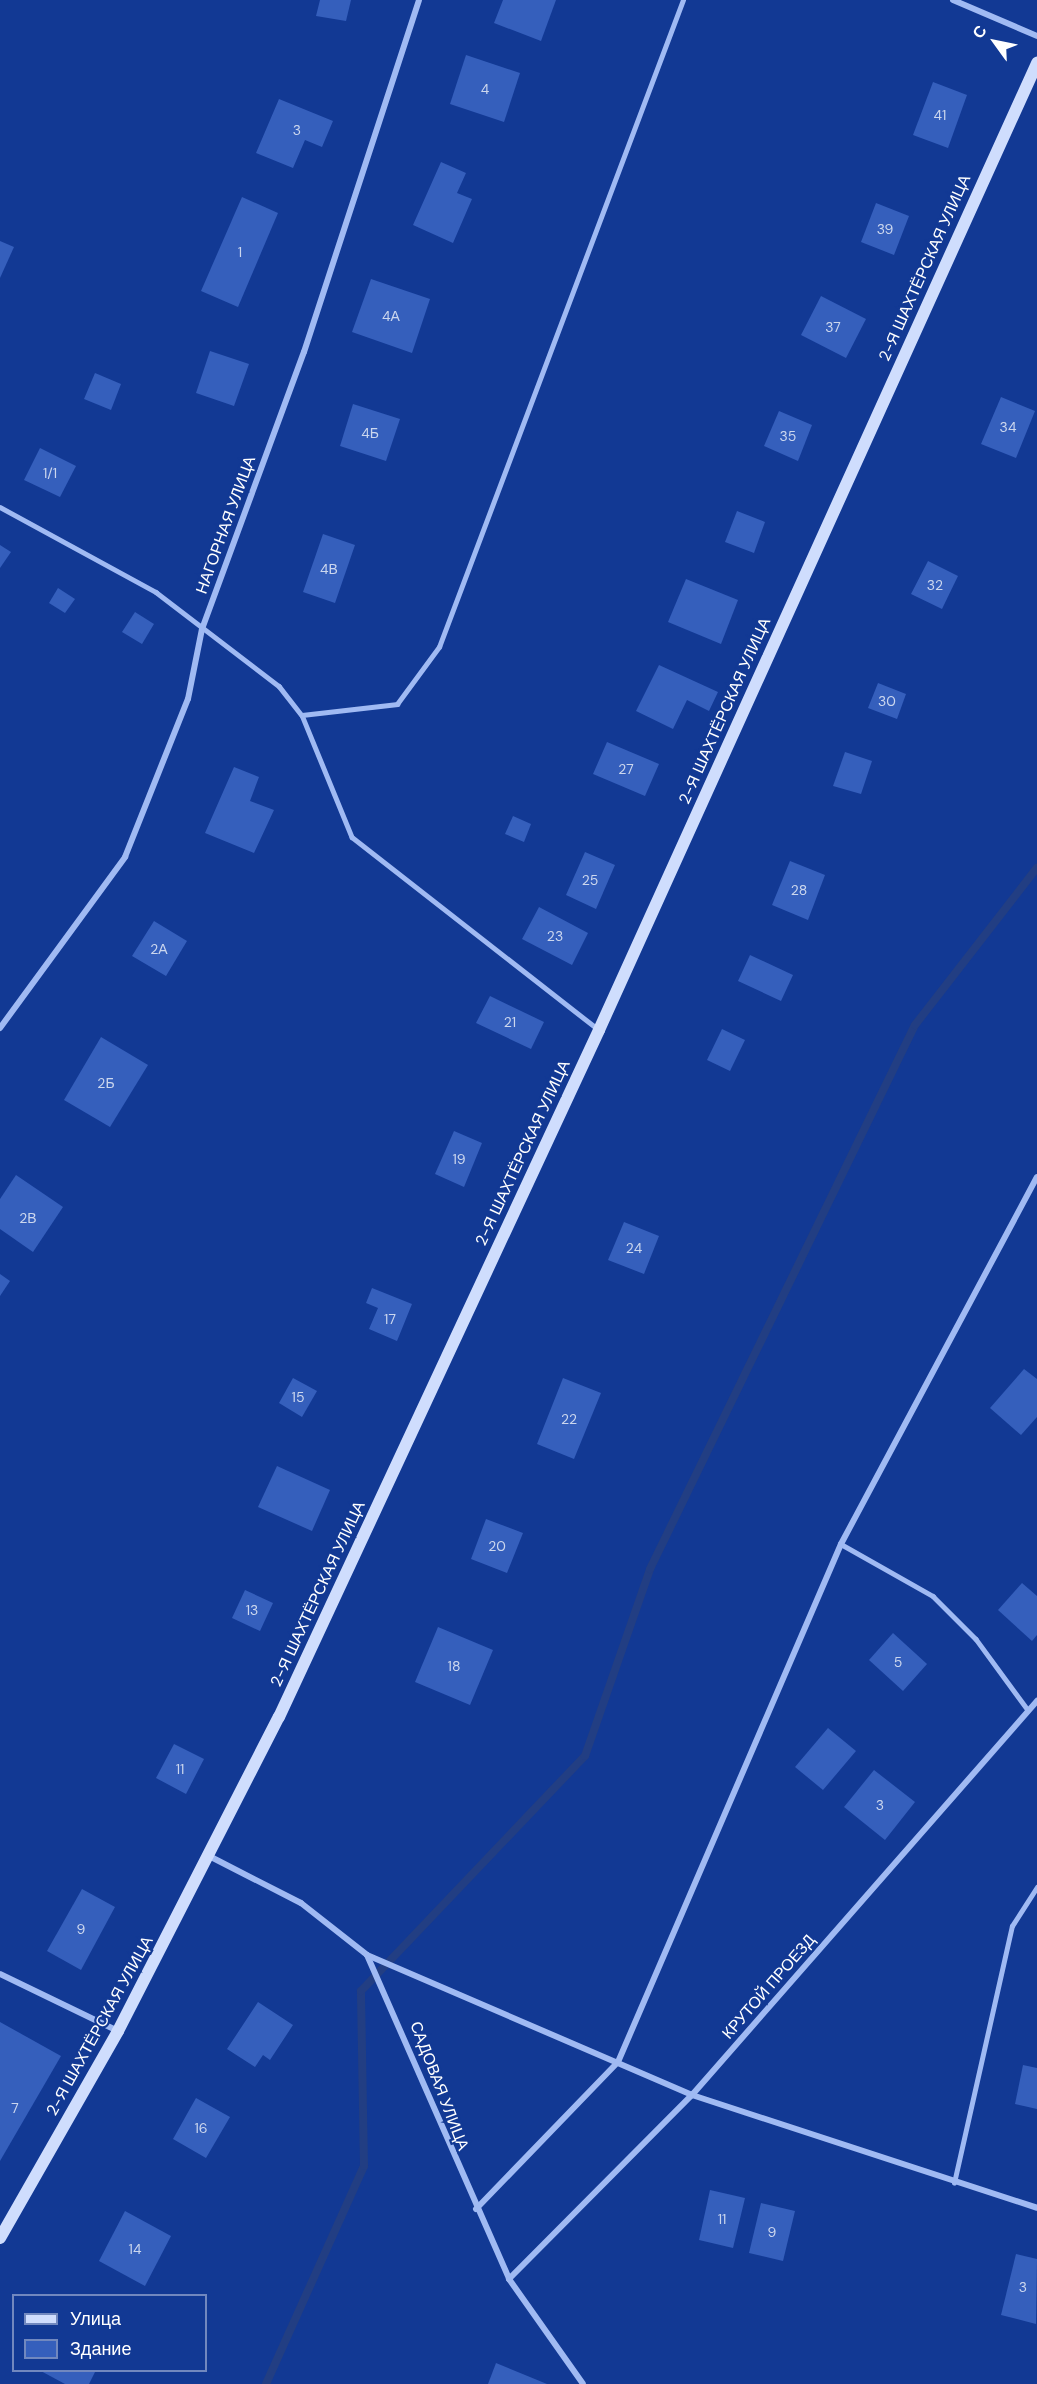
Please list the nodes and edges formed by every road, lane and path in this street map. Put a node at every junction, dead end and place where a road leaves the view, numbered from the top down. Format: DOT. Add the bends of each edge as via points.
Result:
graph roads {
  1 [pos="419,0"];
  2 [pos="683,0"];
  3 [pos="953,0"];
  4 [pos="1037,36"];
  5 [pos="1037,63"];
  6 [pos="0,507"];
  7 [pos="202,628"];
  8 [pos="302,715"];
  9 [pos="0,1028"];
  10 [pos="599,1030"];
  11 [pos="1037,1177"];
  12 [pos="841,1544"];
  13 [pos="1037,1701"];
  14 [pos="1028,1710"];
  15 [pos="211,1857"];
  16 [pos="1037,1887"];
  17 [pos="367,1955"];
  18 [pos="0,1974"];
  19 [pos="118,2031"];
  20 [pos="618,2062"];
  21 [pos="692,2095"];
  22 [pos="954,2183"];
  23 [pos="1037,2208"];
  24 [pos="476,2209"];
  25 [pos="0,2238"];
  26 [pos="509,2279"];
  27 [pos="583,2384"];
  1 -- 7 [label="street, НАГОРНАЯ УЛИЦА" via="304,352"];
  2 -- 8 [label="lane" via="440,647 397,704"];
  3 -- 4 [label="street"];
  5 -- 10 [label="main road, 2-Я ШАХТЁРСКАЯ УЛИЦА"];
  6 -- 7 [label="lane" via="156,592"];
  7 -- 8 [label="lane" via="279,686"];
  7 -- 9 [label="street, НАГОРНАЯ УЛИЦА" via="188,699 125,856"];
  8 -- 10 [label="lane" via="352,837"];
  10 -- 15 [label="main road, 2-Я ШАХТЁРСКАЯ УЛИЦА"];
  11 -- 12 [label="street"];
  12 -- 14 [label="lane" via="933,1596 976,1639"];
  12 -- 20 [label="street"];
  13 -- 14 [label="street, КРУТОЙ ПРОЕЗД"];
  14 -- 21 [label="street, КРУТОЙ ПРОЕЗД"];
  15 -- 17 [label="street, САДОВАЯ УЛИЦА" via="301,1903"];
  15 -- 19 [label="main road, 2-Я ШАХТЁРСКАЯ УЛИЦА"];
  16 -- 22 [label="lane" via="1012,1926"];
  17 -- 20 [label="street"];
  17 -- 24 [label="street, САДОВАЯ УЛИЦА"];
  18 -- 19 [label="street"];
  19 -- 25 [label="main road, 2-Я ШАХТЁРСКАЯ УЛИЦА"];
  20 -- 21 [label="street"];
  20 -- 24 [label="street"];
  21 -- 22 [label="street"];
  21 -- 26 [label="street, КРУТОЙ ПРОЕЗД"];
  22 -- 23 [label="street"];
  24 -- 26 [label="street, САДОВАЯ УЛИЦА"];
  26 -- 27 [label="street, САДОВАЯ УЛИЦА"];
}
